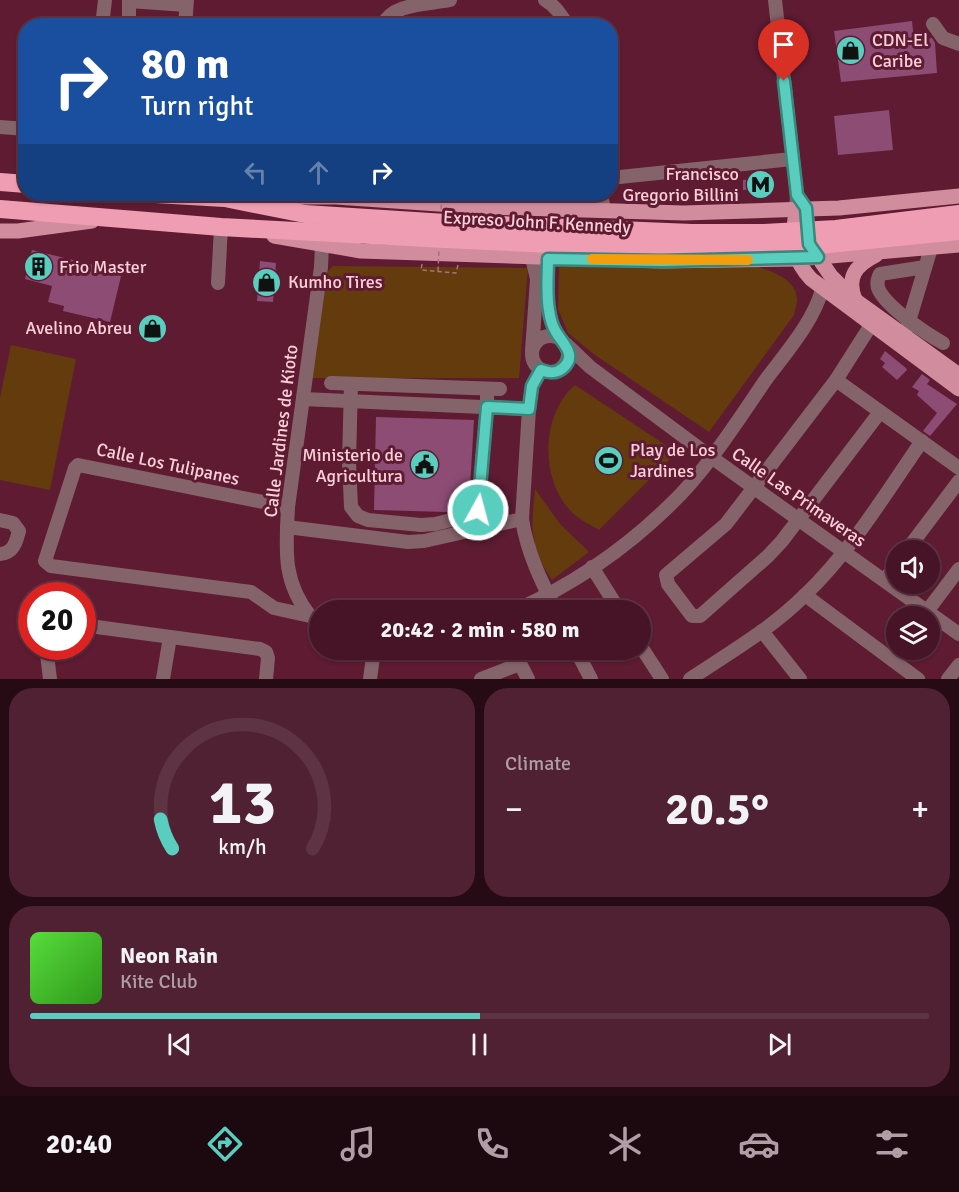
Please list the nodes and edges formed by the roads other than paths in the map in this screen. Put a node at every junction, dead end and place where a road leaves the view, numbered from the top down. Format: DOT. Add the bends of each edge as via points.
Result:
graph roads {
  1 [pos="105,0"];
  2 [pos="129,0"];
  3 [pos="450,0"];
  4 [pos="545,0"];
  5 [pos="775,0"];
  6 [pos="187,3"];
  7 [pos="103,18"];
  8 [pos="129,18"];
  9 [pos="186,18"];
  10 [pos="387,18"];
  11 [pos="563,18"];
  12 [pos="933,24"];
  13 [pos="959,44"];
  14 [pos="0,127"];
  15 [pos="18,128"];
  16 [pos="792,159"];
  17 [pos="618,177"];
  18 [pos="0,182"];
  19 [pos="18,183"];
  20 [pos="959,196"];
  21 [pos="240,201"];
  22 [pos="418,201"];
  23 [pos="602,201"];
  24 [pos="800,204"];
  25 [pos="839,208"];
  26 [pos="0,209"];
  27 [pos="604,210"];
  28 [pos="755,211"];
  29 [pos="24,212"];
  30 [pos="959,214"];
  31 [pos="0,218"];
  32 [pos="113,219"];
  33 [pos="221,227"];
  34 [pos="0,231"];
  35 [pos="445,231"];
  36 [pos="959,231"];
  37 [pos="322,245"];
  38 [pos="959,245"];
  39 [pos="931,248"];
  40 [pos="884,252"];
  41 [pos="844,255"];
  42 [pos="818,257"];
  43 [pos="532,258"];
  44 [pos="548,259"];
  45 [pos="796,259"];
  46 [pos="766,260"];
  47 [pos="925,267"];
  48 [pos="218,283"];
  49 [pos="817,284"];
  50 [pos="855,300"];
  51 [pos="871,325"];
  52 [pos="907,328"];
  53 [pos="564,341"];
  54 [pos="943,343"];
  55 [pos="532,352"];
  56 [pos="590,367"];
  57 [pos="562,369"];
  58 [pos="541,370"];
  59 [pos="959,375"];
  60 [pos="836,380"];
  61 [pos="331,383"];
  62 [pos="351,384"];
  63 [pos="959,389"];
  64 [pos="303,399"];
  65 [pos="350,401"];
  66 [pos="487,407"];
  67 [pos="529,409"];
  68 [pos="880,412"];
  69 [pos="922,441"];
  70 [pos="711,457"];
  71 [pos="959,468"];
  72 [pos="959,482"];
  73 [pos="753,487"];
  74 [pos="288,507"];
  75 [pos="522,519"];
  76 [pos="797,519"];
  77 [pos="0,520"];
  78 [pos="287,527"];
  79 [pos="915,540"];
  80 [pos="844,550"];
  81 [pos="0,554"];
  82 [pos="592,567"];
  83 [pos="959,569"];
  84 [pos="885,579"];
  85 [pos="805,595"];
  86 [pos="548,596"];
  87 [pos="539,600"];
  88 [pos="550,600"];
  89 [pos="613,600"];
  90 [pos="922,606"];
  91 [pos="931,606"];
  92 [pos="309,611"];
  93 [pos="309,617"];
  94 [pos="940,619"];
  95 [pos="96,627"];
  96 [pos="762,631"];
  97 [pos="959,634"];
  98 [pos="170,637"];
  99 [pos="48,660"];
  100 [pos="373,660"];
  101 [pos="518,660"];
  102 [pos="581,660"];
  103 [pos="650,660"];
  104 [pos="520,664"];
  105 [pos="959,665"];
  106 [pos="50,679"];
  107 [pos="163,679"];
  108 [pos="266,679"];
  109 [pos="370,679"];
  110 [pos="481,679"];
  111 [pos="528,679"];
  112 [pos="591,679"];
  113 [pos="662,679"];
  114 [pos="690,679"];
  115 [pos="800,679"];
  116 [pos="918,679"];
  117 [pos="948,679"];
  1 -- 7 [label="street"];
  2 -- 6 [label="street"];
  2 -- 8 [label="street"];
  3 -- 10 [label="street" via="398,9"];
  4 -- 11 [label="street"];
  5 -- 16 [label="street"];
  6 -- 9 [label="street"];
  12 -- 13 [label="street" via="943,38"];
  14 -- 15 [label="street"];
  16 -- 17 [label="street"];
  16 -- 24 [label="street"];
  18 -- 19 [label="highway"];
  20 -- 25 [label="main road"];
  21 -- 35 [label="highway, Expreso John F. Kennedy" via="305,214"];
  22 -- 27 [label="main road" via="493,208"];
  23 -- 27 [label="street"];
  24 -- 25 [label="main road"];
  24 -- 28 [label="main road"];
  24 -- 42 [label="main road" via="809,244"];
  24 -- 45 [label="main road" via="792,243"];
  25 -- 41 [label="main road" via="826,222 826,234 833,247"];
  26 -- 29 [label="highway"];
  27 -- 28 [label="main road"];
  28 -- 46 [label="main road" via="777,222 783,234 778,251"];
  29 -- 31 [label="highway"];
  29 -- 32 [label="highway, Expreso John F. Kennedy"];
  30 -- 35 [label="highway, Expreso John F. Kennedy, bridge" via="836,229 764,233"];
  32 -- 33 [label="highway, Expreso John F. Kennedy"];
  32 -- 34 [label="main road"];
  33 -- 35 [label="highway, Expreso John F. Kennedy"];
  33 -- 37 [label="main road"];
  33 -- 48 [label="street"];
  35 -- 36 [label="highway, Expreso John F. Kennedy, bridge" via="594,246 789,248"];
  37 -- 43 [label="main road" via="361,251"];
  37 -- 64 [label="street, Calle Jardines de Kioto"];
  38 -- 39 [label="main road"];
  39 -- 40 [label="main road"];
  39 -- 47 [label="street"];
  40 -- 41 [label="main road"];
  40 -- 50 [label="main road" via="857,269 851,283"];
  41 -- 42 [label="main road"];
  42 -- 45 [label="main road"];
  42 -- 50 [label="main road"];
  43 -- 44 [label="main road"];
  43 -- 55 [label="street" via="537,279"];
  44 -- 46 [label="main road"];
  44 -- 53 [label="street, Calle Las Primaveras" via="548,307 555,331"];
  45 -- 46 [label="main road"];
  45 -- 49 [label="main road"];
  46 -- 49 [label="main road"];
  47 -- 52 [label="street"];
  47 -- 52 [label="street" via="880,274 877,280 880,293"];
  49 -- 51 [label="main road"];
  49 -- 70 [label="street" via="819,303 814,312"];
  50 -- 52 [label="main road"];
  51 -- 60 [label="street"];
  51 -- 63 [label="main road"];
  52 -- 54 [label="street"];
  52 -- 59 [label="main road"];
  53 -- 55 [label="street" via="543,337"];
  53 -- 56 [label="street, Calle Las Primaveras"];
  53 -- 57 [label="street" via="568,360"];
  55 -- 58 [label="street" via="534,363"];
  56 -- 57 [label="street"];
  56 -- 70 [label="street, Calle Las Primaveras"];
  57 -- 58 [label="street" via="552,373"];
  58 -- 67 [label="street" via="532,386"];
  60 -- 68 [label="street"];
  60 -- 73 [label="street"];
  61 -- 62 [label="street"];
  62 -- 65 [label="street"];
  62 -- 66 [label="street" via="493,389"];
  64 -- 65 [label="street"];
  64 -- 74 [label="street, Calle Jardines de Kioto"];
  65 -- 66 [label="street"];
  65 -- 66 [label="street" via="351,507 368,520 406,524 435,524 478,510"];
  66 -- 67 [label="street"];
  67 -- 75 [label="street"];
  68 -- 69 [label="street"];
  68 -- 76 [label="street"];
  69 -- 71 [label="street"];
  69 -- 80 [label="street"];
  70 -- 73 [label="street, Calle Las Primaveras"];
  70 -- 82 [label="street" via="671,504"];
  72 -- 79 [label="street"];
  73 -- 76 [label="street, Calle Las Primaveras"];
  73 -- 76 [label="street" via="726,524 666,576 692,616 700,616 768,556"];
  74 -- 78 [label="street, Calle Jardines de Kioto"];
  74 -- 93 [label="street, Calle Los Tulipanes" via="78,465 45,561 51,566 251,592 274,608"];
  75 -- 78 [label="street" via="408,542"];
  75 -- 86 [label="street" via="534,565"];
  76 -- 80 [label="street, Calle Las Primaveras"];
  77 -- 81 [label="street" via="13,523 19,531 14,547"];
  78 -- 92 [label="street, Calle Jardines de Kioto" via="286,559 293,591"];
  80 -- 84 [label="street, Calle Las Primaveras"];
  80 -- 85 [label="street"];
  82 -- 86 [label="street"];
  82 -- 89 [label="street"];
  83 -- 91 [label="street"];
  84 -- 90 [label="street, Calle Las Primaveras"];
  85 -- 96 [label="street"];
  85 -- 116 [label="street"];
  86 -- 87 [label="street"];
  86 -- 88 [label="street"];
  94 -- 97 [label="street, Calle Las Primaveras"];
  95 -- 98 [label="street"];
  96 -- 114 [label="street"];
  96 -- 115 [label="street"];
  98 -- 107 [label="street"];
  98 -- 108 [label="street" via="260,649 268,658"];
  99 -- 106 [label="street"];
  100 -- 109 [label="street"];
  101 -- 104 [label="street"];
  102 -- 112 [label="street"];
  103 -- 113 [label="street"];
  104 -- 110 [label="street"];
  104 -- 111 [label="street"];
  105 -- 117 [label="street"];
}
